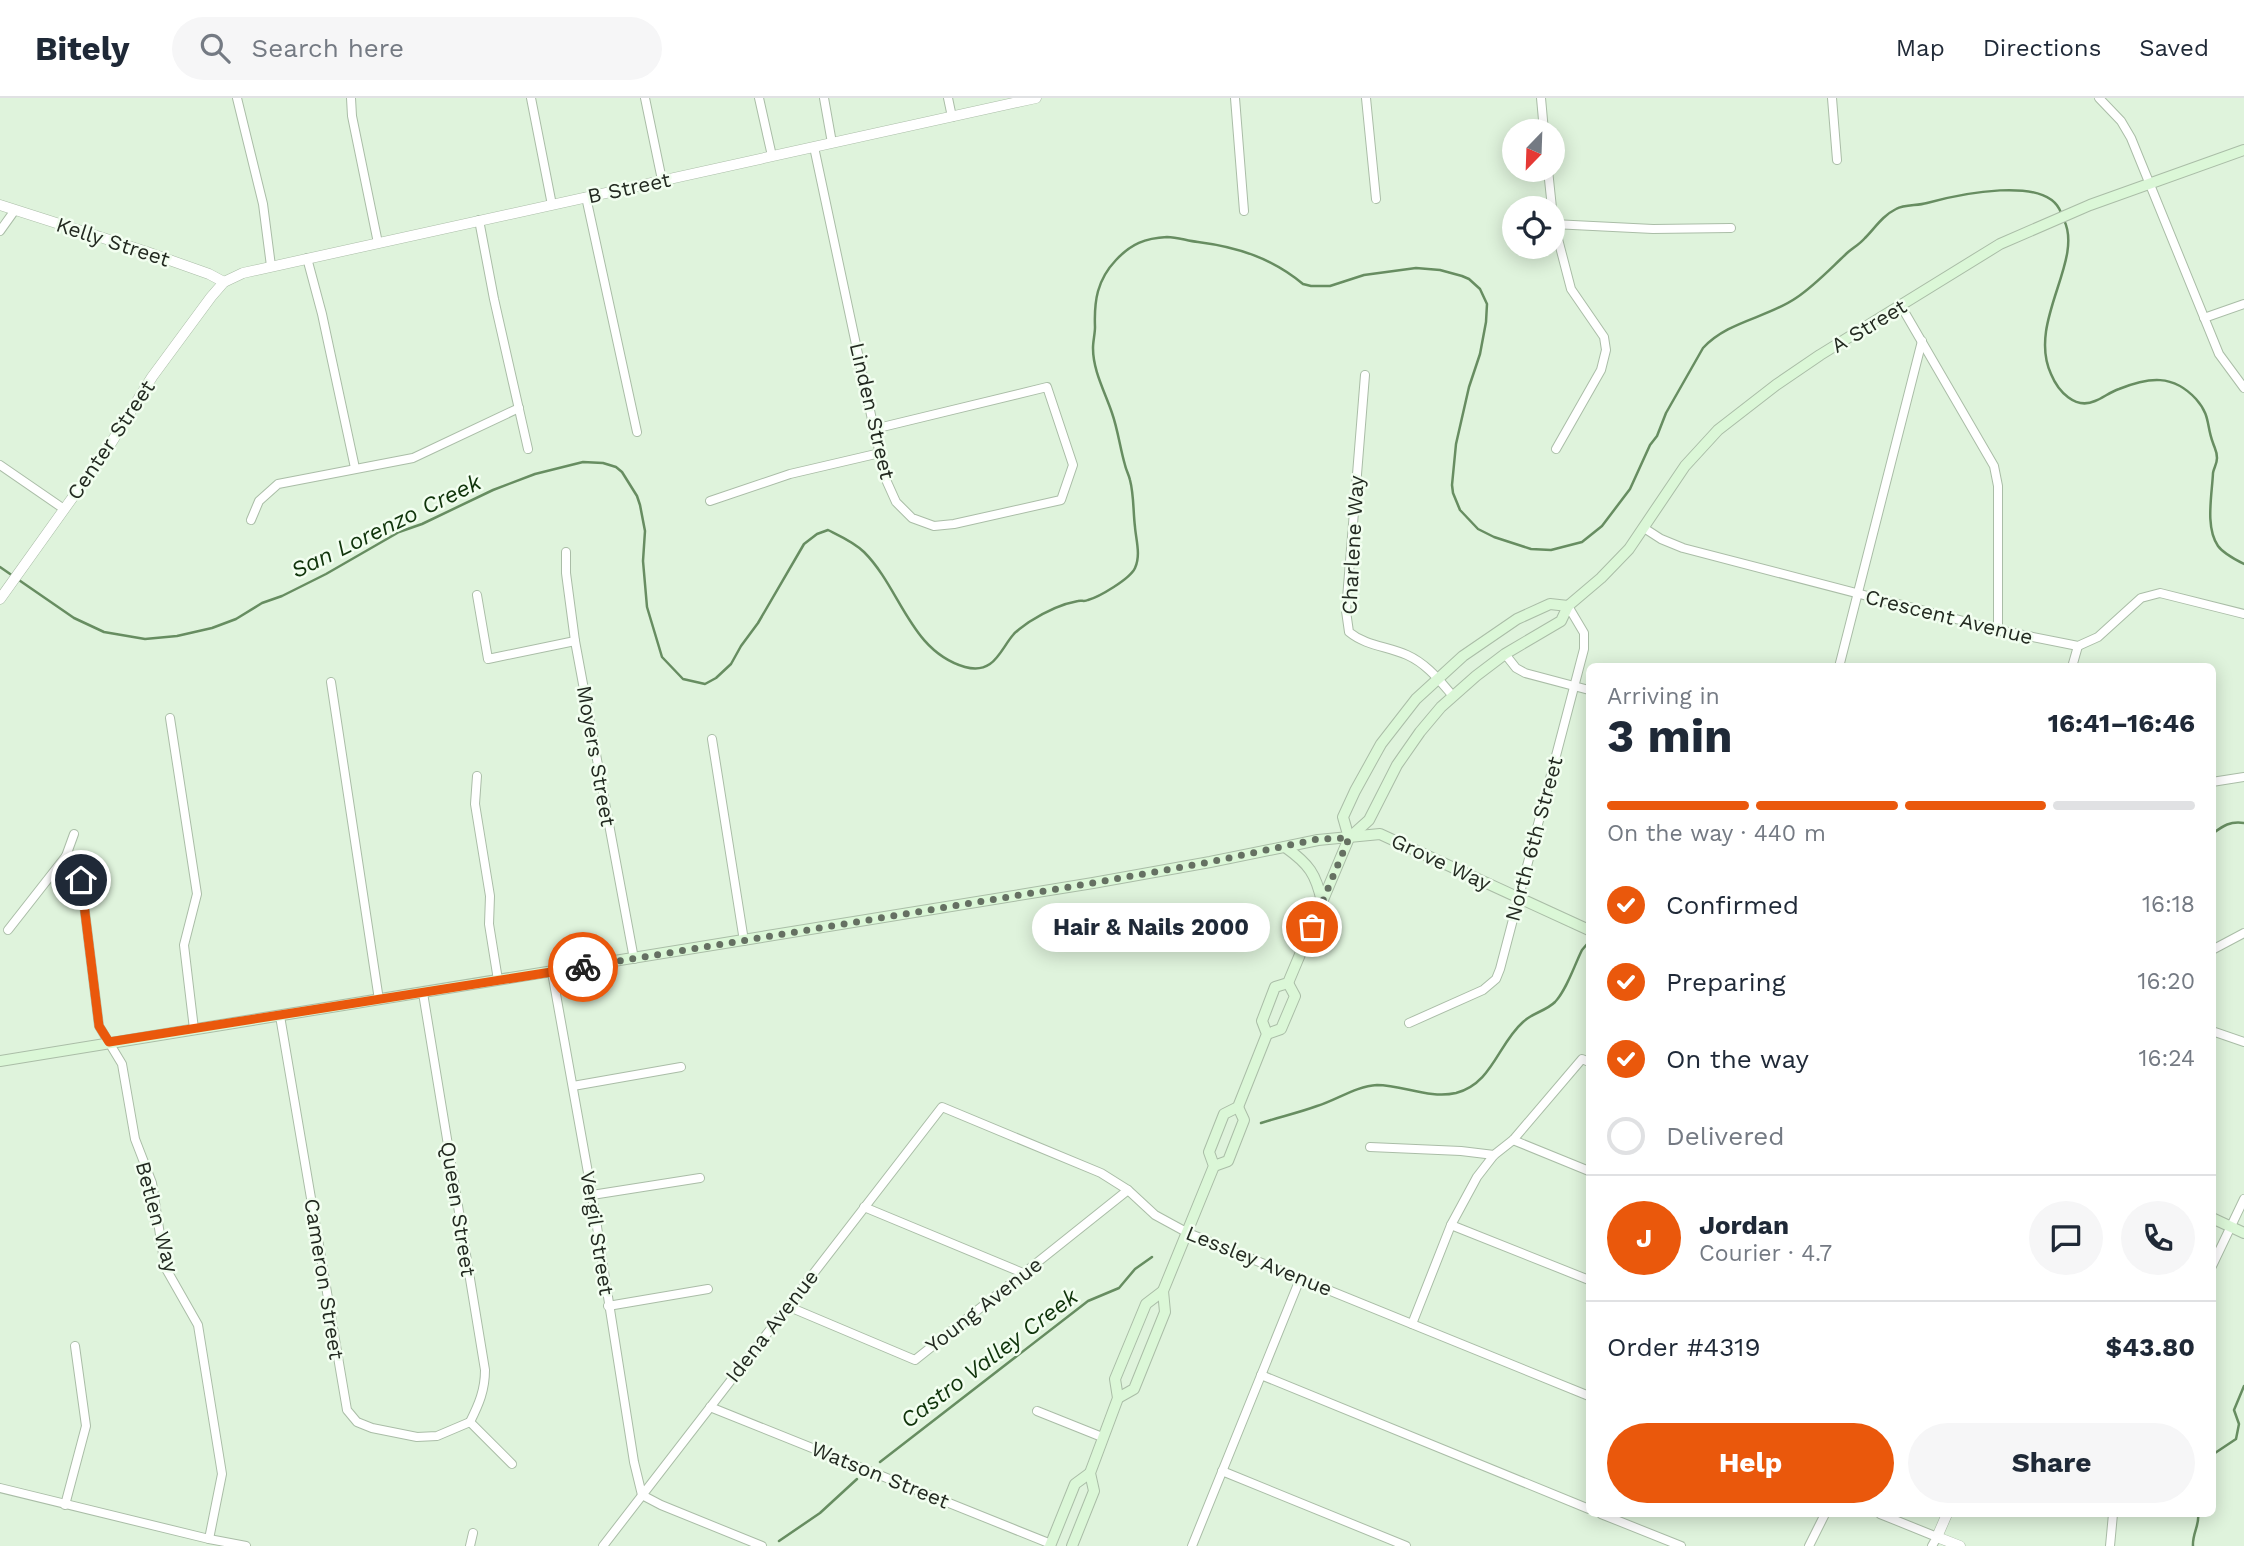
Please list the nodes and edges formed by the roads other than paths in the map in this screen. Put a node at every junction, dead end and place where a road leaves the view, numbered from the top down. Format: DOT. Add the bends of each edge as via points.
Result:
graph roads {
  1 [pos="237,98"];
  2 [pos="351,98"];
  3 [pos="531,98"];
  4 [pos="645,98"];
  5 [pos="759,98"];
  6 [pos="824,98"];
  7 [pos="948,98"];
  8 [pos="1036,98"];
  9 [pos="1235,98"];
  10 [pos="1366,98"];
  11 [pos="1541,98"];
  12 [pos="1832,98"];
  13 [pos="2099,98"];
  14 [pos="952,117"];
  15 [pos="1543,119"];
  16 [pos="832,143"];
  17 [pos="814,147"];
  18 [pos="2244,150"];
  19 [pos="772,156"];
  20 [pos="1837,160"];
  21 [pos="662,180"];
  22 [pos="2149,184"];
  23 [pos="586,197"];
  24 [pos="1376,198"];
  25 [pos="0,205"];
  26 [pos="552,205"];
  27 [pos="15,210"];
  28 [pos="1244,211"];
  29 [pos="479,220"];
  30 [pos="1565,225"];
  31 [pos="1731,228"];
  32 [pos="0,231"];
  33 [pos="378,243"];
  34 [pos="307,258"];
  35 [pos="1563,259"];
  36 [pos="271,266"];
  37 [pos="224,282"];
  38 [pos="2244,304"];
  39 [pos="1901,306"];
  40 [pos="2204,318"];
  41 [pos="1922,341"];
  42 [pos="1365,375"];
  43 [pos="2244,388"];
  44 [pos="519,408"];
  45 [pos="874,429"];
  46 [pos="638,432"];
  47 [pos="528,449"];
  48 [pos="1556,449"];
  49 [pos="880,453"];
  50 [pos="0,466"];
  51 [pos="355,468"];
  52 [pos="710,501"];
  53 [pos="64,509"];
  54 [pos="251,520"];
  55 [pos="1644,528"];
  56 [pos="566,552"];
  57 [pos="1858,593"];
  58 [pos="477,594"];
  59 [pos="0,599"];
  60 [pos="1568,606"];
  61 [pos="2244,614"];
  62 [pos="1998,630"];
  63 [pos="575,641"];
  64 [pos="2078,646"];
  65 [pos="1506,654"];
  66 [pos="1840,663"];
  67 [pos="2073,663"];
  68 [pos="1437,677"];
  69 [pos="331,682"];
  70 [pos="1574,686"];
  71 [pos="1586,689"];
  72 [pos="1453,696"];
  73 [pos="170,718"];
  74 [pos="712,739"];
  75 [pos="477,776"];
  76 [pos="2244,777"];
  77 [pos="2216,781"];
  78 [pos="75,834"];
  79 [pos="1349,838"];
  80 [pos="1286,847"];
  81 [pos="66,856"];
  82 [pos="1519,898"];
  83 [pos="1322,902"];
  84 [pos="1586,929"];
  85 [pos="8,930"];
  86 [pos="2244,933"];
  87 [pos="744,941"];
  88 [pos="2216,948"];
  89 [pos="634,959"];
  90 [pos="552,972"];
  91 [pos="498,980"];
  92 [pos="1288,983"];
  93 [pos="423,993"];
  94 [pos="379,1000"];
  95 [pos="280,1016"];
  96 [pos="1409,1023"];
  97 [pos="194,1029"];
  98 [pos="2216,1032"];
  99 [pos="1267,1034"];
  100 [pos="109,1042"];
  101 [pos="2244,1042"];
  102 [pos="0,1061"];
  103 [pos="1585,1061"];
  104 [pos="681,1067"];
  105 [pos="573,1086"];
  106 [pos="942,1107"];
  107 [pos="1238,1107"];
  108 [pos="1513,1140"];
  109 [pos="1370,1147"];
  110 [pos="1494,1155"];
  111 [pos="1214,1166"];
  112 [pos="1586,1170"];
  113 [pos="700,1178"];
  114 [pos="1128,1190"];
  115 [pos="592,1195"];
  116 [pos="2244,1199"];
  117 [pos="864,1207"];
  118 [pos="2216,1220"];
  119 [pos="1451,1225"];
  120 [pos="2230,1227"];
  121 [pos="1188,1233"];
  122 [pos="2244,1233"];
  123 [pos="2216,1257"];
  124 [pos="1024,1273"];
  125 [pos="1300,1279"];
  126 [pos="1586,1279"];
  127 [pos="708,1290"];
  128 [pos="1163,1291"];
  129 [pos="608,1306"];
  130 [pos="787,1306"];
  131 [pos="1412,1324"];
  132 [pos="75,1346"];
  133 [pos="1261,1375"];
  134 [pos="1586,1395"];
  135 [pos="1118,1398"];
  136 [pos="710,1407"];
  137 [pos="1037,1411"];
  138 [pos="470,1422"];
  139 [pos="1102,1437"];
  140 [pos="512,1464"];
  141 [pos="1222,1471"];
  142 [pos="1090,1473"];
  143 [pos="0,1488"];
  144 [pos="642,1495"];
  145 [pos="65,1505"];
  146 [pos="1586,1508"];
  147 [pos="1608,1517"];
  148 [pos="1824,1517"];
  149 [pos="1886,1517"];
  150 [pos="1946,1517"];
  151 [pos="2113,1517"];
  152 [pos="473,1533"];
  153 [pos="209,1539"];
  154 [pos="1934,1541"];
  155 [pos="1050,1545"];
  156 [pos="246,1546"];
  157 [pos="470,1546"];
  158 [pos="603,1546"];
  159 [pos="762,1546"];
  160 [pos="1072,1546"];
  161 [pos="1192,1546"];
  162 [pos="1406,1546"];
  163 [pos="1681,1546"];
  164 [pos="1809,1546"];
  165 [pos="1960,1546"];
  166 [pos="2110,1546"];
  1 -- 36 [label="street"];
  2 -- 33 [label="street"];
  3 -- 26 [label="street"];
  4 -- 21 [label="street"];
  5 -- 19 [label="street"];
  6 -- 16 [label="street"];
  7 -- 14 [label="street"];
  8 -- 14 [label="street, B Street"];
  9 -- 28 [label="street"];
  10 -- 24 [label="street"];
  11 -- 15 [label="street"];
  12 -- 20 [label="street"];
  13 -- 22 [label="street" via="2126,128"];
  14 -- 16 [label="street, B Street"];
  16 -- 17 [label="street, B Street"];
  17 -- 19 [label="street, B Street"];
  17 -- 45 [label="street, Linden Street"];
  18 -- 22 [label="main road, A Street"];
  19 -- 21 [label="street, B Street"];
  21 -- 23 [label="street, B Street"];
  22 -- 39 [label="main road, A Street" via="2000,244"];
  22 -- 40 [label="street"];
  23 -- 26 [label="street, B Street"];
  23 -- 46 [label="street"];
  25 -- 27 [label="street, Kelly Street"];
  26 -- 29 [label="street, B Street"];
  27 -- 32 [label="street"];
  27 -- 37 [label="street, Kelly Street"];
  29 -- 33 [label="street, B Street"];
  29 -- 44 [label="street"];
  30 -- 31 [label="street"];
  33 -- 34 [label="street, B Street"];
  34 -- 36 [label="street, B Street"];
  34 -- 51 [label="street"];
  35 -- 48 [label="street" via="1571,289 1604,337 1606,350 1601,370"];
  36 -- 37 [label="street, B Street"];
  37 -- 53 [label="street, Center Street" via="152,377"];
  38 -- 40 [label="street"];
  39 -- 41 [label="street"];
  39 -- 55 [label="main road, A Street" via="1798,370 1718,430 1685,466"];
  40 -- 43 [label="street" via="2219,354"];
  41 -- 57 [label="street"];
  41 -- 62 [label="street" via="1994,466 1998,486"];
  42 -- 68 [label="street, Charlene Way" via="1346,611 1349,632 1360,641 1406,654"];
  44 -- 47 [label="street"];
  44 -- 51 [label="street" via="413,458"];
  45 -- 49 [label="street, Linden Street"];
  45 -- 49 [label="street, Linden Street" via="1047,387 1073,465 1061,500 934,526 912,518 896,502"];
  49 -- 52 [label="street" via="790,474"];
  50 -- 53 [label="street"];
  51 -- 54 [label="street" via="278,484 259,501"];
  53 -- 59 [label="street, Center Street"];
  55 -- 57 [label="street, Crescent Avenue" via="1683,548"];
  55 -- 60 [label="main road, A Street" via="1617,562"];
  56 -- 63 [label="street, Moyers Street"];
  57 -- 62 [label="street, Crescent Avenue"];
  57 -- 66 [label="street"];
  58 -- 63 [label="street" via="488,659"];
  60 -- 65 [label="main road, A Street" via="1561,621"];
  60 -- 68 [label="main road" via="1550,604 1517,620"];
  60 -- 70 [label="street, North 6th Street" via="1585,641"];
  61 -- 64 [label="street" via="2160,593 2141,598 2098,637"];
  62 -- 64 [label="street, Crescent Avenue"];
  63 -- 89 [label="street, Moyers Street"];
  64 -- 67 [label="street"];
  65 -- 70 [label="street" via="1525,673"];
  65 -- 72 [label="main road, A Street"];
  68 -- 72 [label="street, Charlene Way"];
  68 -- 79 [label="main road" via="1376,752 1343,817"];
  69 -- 94 [label="street"];
  70 -- 71 [label="street"];
  70 -- 82 [label="street, North 6th Street"];
  72 -- 79 [label="main road, A Street" via="1409,746 1369,820"];
  73 -- 97 [label="street" via="197,894 184,944"];
  74 -- 87 [label="street"];
  75 -- 91 [label="street" via="475,804"];
  76 -- 77 [label="street"];
  78 -- 81 [label="street"];
  79 -- 80 [label="main road, Grove Way"];
  79 -- 82 [label="main road, Grove Way" via="1380,834"];
  79 -- 83 [label="main road"];
  80 -- 83 [label="main road" via="1313,873"];
  80 -- 87 [label="main road, Grove Way"];
  81 -- 85 [label="street"];
  81 -- 100 [label="street, Betlen Way" via="81,880 99,1026"];
  82 -- 84 [label="main road, Grove Way"];
  82 -- 96 [label="street, North 6th Street" via="1500,969 1491,985"];
  83 -- 92 [label="main road"];
  86 -- 88 [label="street"];
  87 -- 89 [label="main road, Grove Way"];
  89 -- 90 [label="main road, Grove Way"];
  90 -- 91 [label="main road, Grove Way"];
  90 -- 105 [label="street, Vergil Street"];
  91 -- 93 [label="main road, Grove Way"];
  92 -- 99 [label="main road" via="1275,987 1262,1021"];
  92 -- 99 [label="main road" via="1295,996 1281,1029"];
  93 -- 94 [label="main road, Grove Way"];
  93 -- 138 [label="street, Queen Street" via="485,1370 482,1399"];
  94 -- 95 [label="main road, Grove Way"];
  95 -- 97 [label="main road, Grove Way"];
  95 -- 138 [label="street, Cameron Street" via="347,1410 357,1422 372,1429 417,1437 437,1436"];
  97 -- 100 [label="main road, Grove Way"];
  98 -- 101 [label="street"];
  99 -- 107 [label="main road"];
  100 -- 102 [label="main road, Grove Way"];
  100 -- 153 [label="street, Betlen Way" via="122,1064 135,1139 152,1183 165,1267 198,1325 222,1475"];
  103 -- 108 [label="street"];
  104 -- 105 [label="street"];
  105 -- 115 [label="street, Vergil Street"];
  106 -- 114 [label="street, Lessley Avenue" via="1101,1172"];
  106 -- 117 [label="street, Idena Avenue"];
  107 -- 111 [label="main road" via="1224,1114 1219,1125 1209,1153"];
  107 -- 111 [label="main road" via="1244,1120 1228,1161"];
  108 -- 110 [label="street"];
  108 -- 112 [label="street"];
  109 -- 110 [label="street"];
  110 -- 119 [label="street"];
  111 -- 121 [label="main road"];
  113 -- 115 [label="street"];
  114 -- 121 [label="street, Lessley Avenue" via="1155,1215"];
  114 -- 124 [label="street, Young Avenue"];
  115 -- 129 [label="street, Vergil Street"];
  116 -- 120 [label="street"];
  117 -- 124 [label="street"];
  117 -- 130 [label="street, Idena Avenue"];
  118 -- 120 [label="main road"];
  119 -- 126 [label="street"];
  119 -- 131 [label="street"];
  120 -- 122 [label="main road"];
  120 -- 123 [label="street"];
  121 -- 125 [label="street, Lessley Avenue"];
  121 -- 128 [label="main road"];
  124 -- 130 [label="street, Young Avenue" via="915,1360"];
  125 -- 131 [label="street, Lessley Avenue"];
  125 -- 133 [label="street"];
  127 -- 129 [label="street"];
  128 -- 135 [label="main road" via="1146,1304 1115,1380"];
  128 -- 135 [label="main road" via="1166,1312 1134,1389"];
  129 -- 144 [label="street, Vergil Street"];
  130 -- 136 [label="street, Idena Avenue"];
  131 -- 134 [label="street, Lessley Avenue"];
  132 -- 145 [label="street" via="86,1426"];
  133 -- 141 [label="street"];
  133 -- 146 [label="street"];
  135 -- 139 [label="main road"];
  136 -- 144 [label="street, Idena Avenue"];
  136 -- 155 [label="street, Watson Street"];
  137 -- 139 [label="street"];
  138 -- 140 [label="street"];
  139 -- 142 [label="main road"];
  141 -- 161 [label="street"];
  141 -- 162 [label="street"];
  142 -- 155 [label="main road" via="1075,1484"];
  142 -- 160 [label="main road" via="1094,1491"];
  143 -- 145 [label="street"];
  144 -- 158 [label="street, Idena Avenue"];
  144 -- 159 [label="street"];
  145 -- 153 [label="street"];
  147 -- 163 [label="street"];
  148 -- 164 [label="street"];
  149 -- 154 [label="street"];
  150 -- 154 [label="street"];
  151 -- 166 [label="street"];
  152 -- 157 [label="street"];
  153 -- 156 [label="street"];
  154 -- 165 [label="street"];
}
